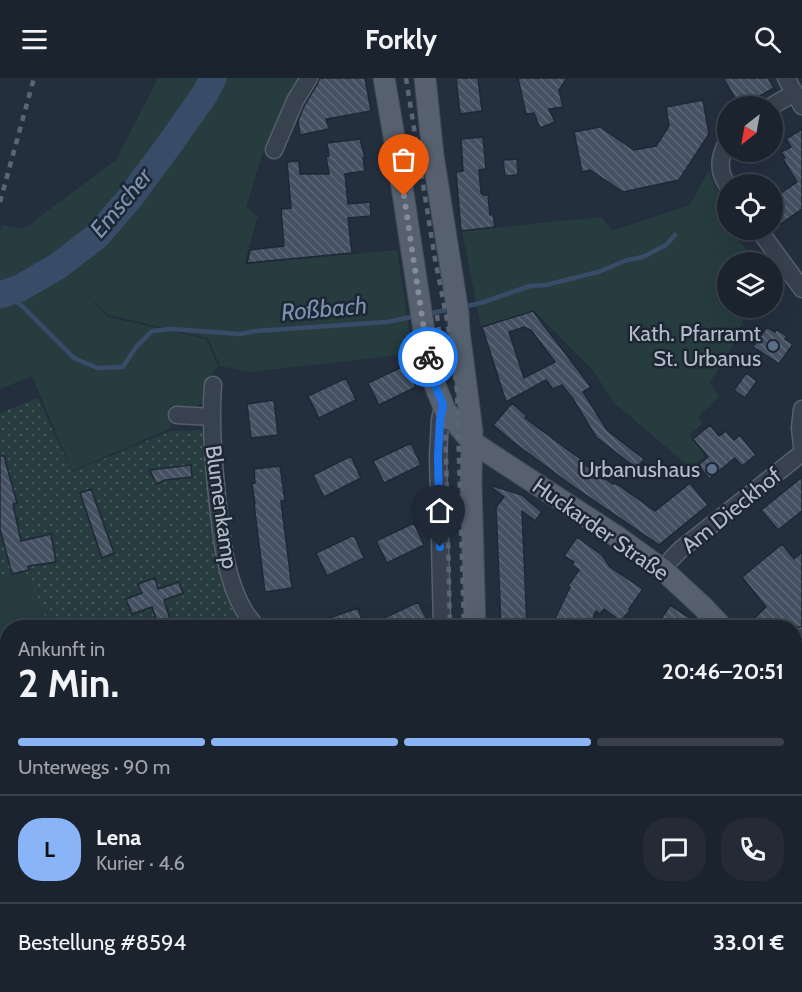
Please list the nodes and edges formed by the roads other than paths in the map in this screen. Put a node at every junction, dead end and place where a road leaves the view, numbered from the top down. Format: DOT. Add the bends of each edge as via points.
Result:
graph roads {
  1 [pos="309,78"];
  2 [pos="384,78"];
  3 [pos="425,78"];
  4 [pos="274,150"];
  5 [pos="766,240"];
  6 [pos="802,289"];
  7 [pos="213,385"];
  8 [pos="443,405"];
  9 [pos="802,409"];
  10 [pos="177,416"];
  11 [pos="212,417"];
  12 [pos="472,442"];
  13 [pos="802,446"];
  14 [pos="802,453"];
  15 [pos="662,569"];
  16 [pos="251,620"];
  17 [pos="442,620"];
  18 [pos="475,620"];
  19 [pos="715,620"];
  1 -- 4 [label="street"];
  2 -- 8 [label="main road, Huckarder Straße" via="431,375"];
  3 -- 12 [label="main road"];
  5 -- 6 [label="street"];
  7 -- 11 [label="street, Blumenkamp"];
  8 -- 12 [label="main road, Huckarder Straße"];
  8 -- 17 [label="street" via="438,456"];
  9 -- 13 [label="street"];
  10 -- 11 [label="street, Blumenkamp"];
  11 -- 16 [label="street, Blumenkamp" via="225,555 237,594"];
  12 -- 15 [label="main road, Huckarder Straße"];
  12 -- 18 [label="main road"];
  14 -- 15 [label="street, Am Dieckhof" via="680,550"];
  15 -- 19 [label="main road, Huckarder Straße"];
}
